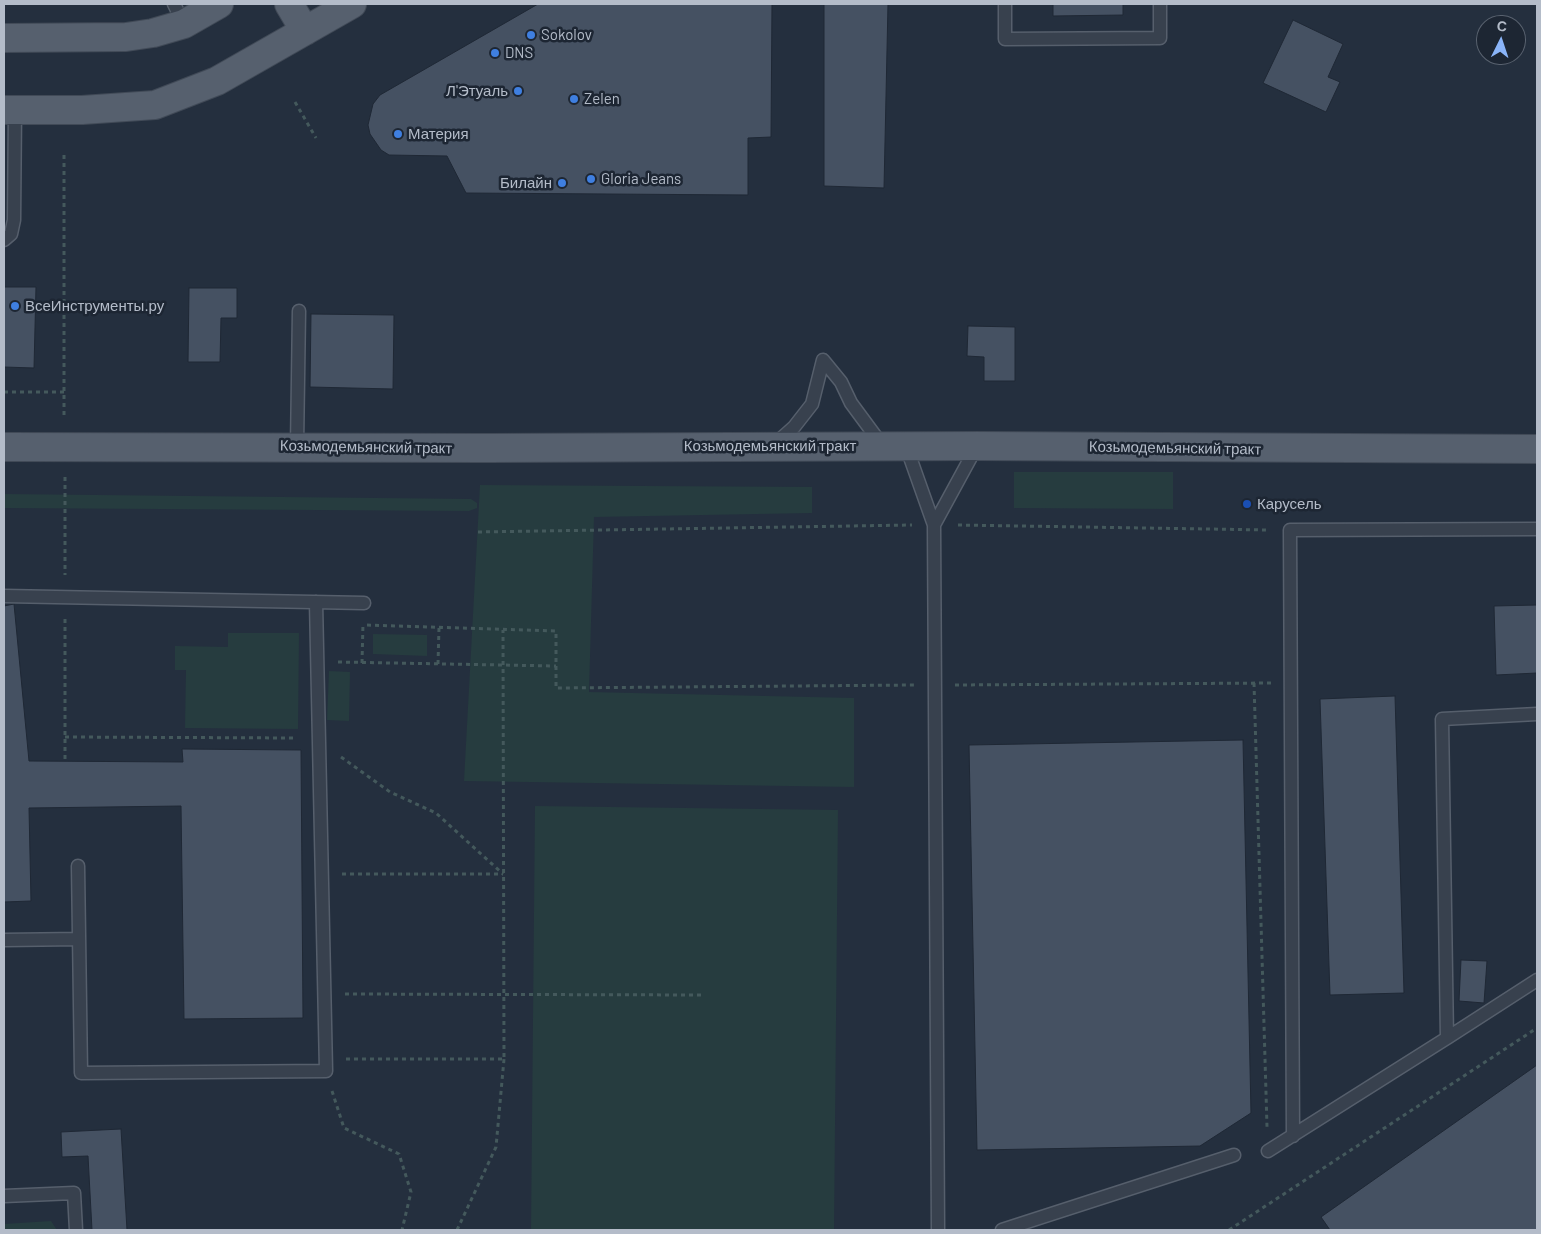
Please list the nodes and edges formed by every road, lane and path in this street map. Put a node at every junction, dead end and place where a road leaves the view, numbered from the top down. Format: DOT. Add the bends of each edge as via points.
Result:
graph roads {
  1 [pos="219,4"];
  2 [pos="289,4"];
  3 [pos="352,4"];
  4 [pos="1005,4"];
  5 [pos="1160,4"];
  6 [pos="179,14"];
  7 [pos="305,31"];
  8 [pos="4,38"];
  9 [pos="295,102"];
  10 [pos="10,110"];
  11 [pos="316,138"];
  12 [pos="4,240"];
  13 [pos="299,311"];
  14 [pos="4,392"];
  15 [pos="64,392"];
  16 [pos="774,445"];
  17 [pos="4,446"];
  18 [pos="297,446"];
  19 [pos="894,446"];
  20 [pos="976,446"];
  21 [pos="1537,450"];
  22 [pos="934,525"];
  23 [pos="1537,529"];
  24 [pos="1290,530"];
  25 [pos="478,532"];
  26 [pos="4,596"];
  27 [pos="316,602"];
  28 [pos="364,602"];
  29 [pos="363,625"];
  30 [pos="439,628"];
  31 [pos="503,630"];
  32 [pos="317,661"];
  33 [pos="362,663"];
  34 [pos="438,664"];
  35 [pos="503,665"];
  36 [pos="556,666"];
  37 [pos="1254,683"];
  38 [pos="556,688"];
  39 [pos="1537,714"];
  40 [pos="65,737"];
  41 [pos="319,738"];
  42 [pos="78,866"];
  43 [pos="322,874"];
  44 [pos="504,874"];
  45 [pos="79,938"];
  46 [pos="4,940"];
  47 [pos="1537,980"];
  48 [pos="324,994"];
  49 [pos="504,995"];
  50 [pos="702,996"];
  51 [pos="1537,1028"];
  52 [pos="1447,1038"];
  53 [pos="504,1059"];
  54 [pos="326,1065"];
  55 [pos="1293,1136"];
  56 [pos="1268,1151"];
  57 [pos="1234,1155"];
  58 [pos="4,1196"];
  59 [pos="76,1230"];
  60 [pos="402,1230"];
  61 [pos="457,1230"];
  62 [pos="938,1230"];
  63 [pos="1002,1230"];
  64 [pos="1229,1230"];
  1 -- 6 [label="main road"];
  2 -- 7 [label="main road"];
  3 -- 7 [label="main road"];
  4 -- 5 [label="lane" via="1005,38 1160,38"];
  6 -- 8 [label="main road" via="153,33 126,37"];
  7 -- 10 [label="main road" via="217,81 155,105 100,110"];
  9 -- 11 [label="path"];
  10 -- 12 [label="lane" via="14,220 11,234"];
  13 -- 18 [label="lane"];
  14 -- 15 [label="path"];
  16 -- 18 [label="main road, Козьмодемьянский тракт"];
  16 -- 19 [label="main road, Козьмодемьянский тракт"];
  16 -- 19 [label="lane" via="812,404 823,360 841,382 851,402"];
  17 -- 18 [label="main road, Козьмодемьянский тракт"];
  19 -- 20 [label="main road, Козьмодемьянский тракт"];
  19 -- 22 [label="lane"];
  20 -- 21 [label="main road, Козьмодемьянский тракт"];
  20 -- 22 [label="lane"];
  22 -- 24 [label="path"];
  22 -- 25 [label="path"];
  22 -- 62 [label="lane"];
  23 -- 24 [label="lane"];
  24 -- 55 [label="lane"];
  26 -- 27 [label="lane"];
  27 -- 28 [label="lane"];
  27 -- 32 [label="lane"];
  28 -- 29 [label="path"];
  29 -- 30 [label="path"];
  29 -- 33 [label="path"];
  30 -- 31 [label="path"];
  30 -- 34 [label="path"];
  31 -- 35 [label="path"];
  31 -- 36 [label="path" via="556,631"];
  32 -- 33 [label="path"];
  32 -- 41 [label="lane"];
  33 -- 34 [label="path"];
  34 -- 35 [label="path"];
  35 -- 36 [label="path"];
  35 -- 44 [label="path"];
  36 -- 38 [label="path"];
  37 -- 56 [label="path"];
  39 -- 52 [label="lane" via="1442,719"];
  40 -- 41 [label="path"];
  41 -- 43 [label="lane"];
  41 -- 44 [label="path" via="390,792 436,813"];
  42 -- 45 [label="lane"];
  43 -- 44 [label="path"];
  43 -- 48 [label="lane"];
  44 -- 49 [label="path"];
  45 -- 46 [label="lane"];
  45 -- 54 [label="lane" via="81,1073"];
  47 -- 52 [label="lane"];
  48 -- 49 [label="path"];
  48 -- 54 [label="lane"];
  49 -- 50 [label="path"];
  49 -- 53 [label="path"];
  51 -- 64 [label="path"];
  52 -- 55 [label="lane"];
  53 -- 54 [label="path"];
  53 -- 61 [label="path" via="496,1147"];
  54 -- 60 [label="path" via="344,1128 399,1154 411,1192"];
  55 -- 56 [label="lane"];
  57 -- 63 [label="lane"];
  58 -- 59 [label="lane" via="74,1193"];
}
